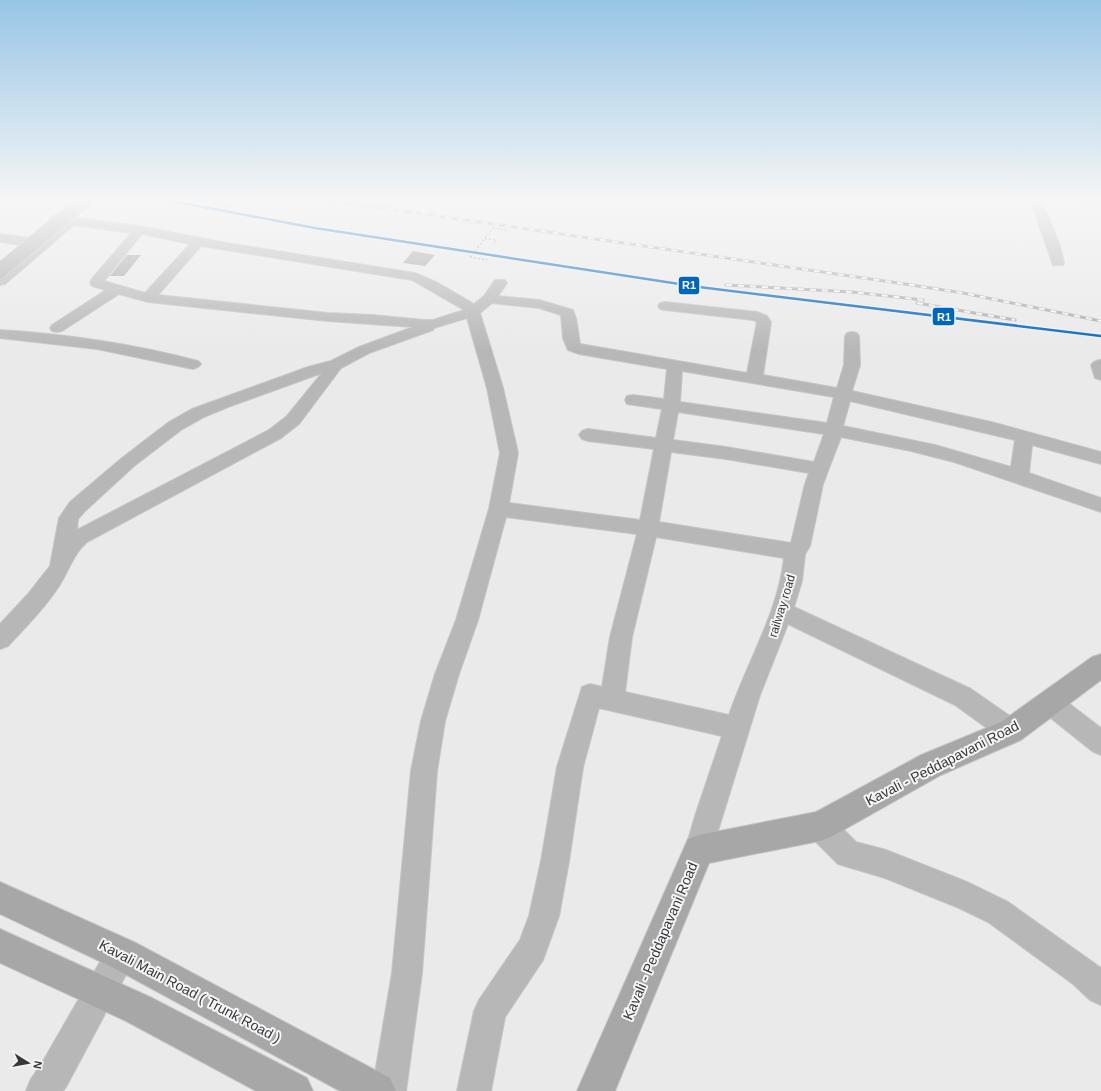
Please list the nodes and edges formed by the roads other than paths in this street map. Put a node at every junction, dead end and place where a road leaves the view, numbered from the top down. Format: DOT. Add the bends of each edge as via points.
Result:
graph roads {
  1 [pos="24,250"];
  2 [pos="33,250"];
  3 [pos="122,250"];
  4 [pos="191,250"];
  5 [pos="247,250"];
  6 [pos="1055,250"];
  7 [pos="1058,262"];
  8 [pos="0,270"];
  9 [pos="0,282"];
  10 [pos="500,283"];
  11 [pos="117,289"];
  12 [pos="148,298"];
  13 [pos="489,299"];
  14 [pos="665,306"];
  15 [pos="472,312"];
  16 [pos="445,321"];
  17 [pos="57,328"];
  18 [pos="0,334"];
  19 [pos="852,336"];
  20 [pos="193,364"];
  21 [pos="336,365"];
  22 [pos="1101,365"];
  23 [pos="675,366"];
  24 [pos="1101,375"];
  25 [pos="754,380"];
  26 [pos="843,394"];
  27 [pos="633,400"];
  28 [pos="671,406"];
  29 [pos="834,429"];
  30 [pos="588,435"];
  31 [pos="1024,437"];
  32 [pos="662,444"];
  33 [pos="1101,458"];
  34 [pos="820,469"];
  35 [pos="1019,476"];
  36 [pos="1101,505"];
  37 [pos="499,510"];
  38 [pos="648,528"];
  39 [pos="795,552"];
  40 [pos="61,560"];
  41 [pos="781,611"];
  42 [pos="0,638"];
  43 [pos="1101,665"];
  44 [pos="612,700"];
  45 [pos="1050,703"];
  46 [pos="737,728"];
  47 [pos="1011,731"];
  48 [pos="1101,743"];
  49 [pos="820,826"];
  50 [pos="699,850"];
  51 [pos="0,898"];
  52 [pos="0,946"];
  53 [pos="122,954"];
  54 [pos="1092,981"];
  55 [pos="101,992"];
  56 [pos="43,1091"];
  57 [pos="294,1091"];
  58 [pos="377,1091"];
  59 [pos="389,1091"];
  60 [pos="474,1091"];
  61 [pos="596,1091"];
  1 -- 8 [label="highway, bridge"];
  2 -- 9 [label="street"];
  3 -- 11 [label="street" via="97,283"];
  4 -- 12 [label="street"];
  5 -- 15 [label="street" via="415,277 471,308"];
  6 -- 7 [label="street"];
  10 -- 13 [label="street"];
  11 -- 12 [label="street"];
  11 -- 17 [label="street"];
  12 -- 16 [label="street" via="328,317 424,324"];
  13 -- 15 [label="street"];
  13 -- 23 [label="street" via="539,304 568,313 569,337 573,347"];
  14 -- 25 [label="street" via="757,316 762,319 764,322"];
  15 -- 16 [label="street"];
  15 -- 37 [label="street" via="495,388 509,452"];
  16 -- 21 [label="street" via="364,350"];
  18 -- 20 [label="street" via="85,343 154,354"];
  19 -- 26 [label="street, railway road" via="852,365"];
  21 -- 40 [label="street" via="293,420 275,434 80,537 71,544"];
  21 -- 40 [label="street" via="314,370 222,403 198,413 162,435 77,507 69,518"];
  22 -- 24 [label="street"];
  23 -- 25 [label="street"];
  23 -- 28 [label="street"];
  25 -- 26 [label="street"];
  26 -- 29 [label="street, railway road"];
  26 -- 31 [label="street"];
  27 -- 28 [label="street"];
  28 -- 29 [label="street"];
  28 -- 32 [label="street"];
  29 -- 34 [label="street, railway road"];
  29 -- 35 [label="street" via="957,456"];
  30 -- 32 [label="street"];
  31 -- 33 [label="street"];
  31 -- 35 [label="street"];
  32 -- 34 [label="street"];
  32 -- 38 [label="street"];
  34 -- 39 [label="street, railway road" via="814,484 800,546"];
  35 -- 36 [label="street"];
  37 -- 38 [label="street"];
  37 -- 59 [label="street" via="432,728 424,772 407,973"];
  38 -- 39 [label="street"];
  38 -- 44 [label="street" via="621,637"];
  39 -- 41 [label="street, railway road" via="792,581"];
  40 -- 42 [label="street" via="55,575 27,611"];
  41 -- 46 [label="street, railway road"];
  41 -- 47 [label="street" via="962,698"];
  43 -- 45 [label="main road, Kavali - Peddapavani Road"];
  44 -- 46 [label="street"];
  44 -- 60 [label="street" via="590,695 570,767 544,916 532,949 490,1011"];
  45 -- 47 [label="main road, Kavali - Peddapavani Road"];
  45 -- 48 [label="street"];
  46 -- 50 [label="street, railway road"];
  47 -- 49 [label="main road, Kavali - Peddapavani Road" via="932,765"];
  49 -- 50 [label="main road, Kavali - Peddapavani Road"];
  49 -- 54 [label="street" via="848,854 886,864 967,896 998,912"];
  50 -- 61 [label="main road, Kavali - Peddapavani Road"];
  51 -- 53 [label="main road, Kavali Main Road ( Trunk Road )"];
  52 -- 55 [label="main road"];
  53 -- 55 [label="street"];
  53 -- 58 [label="main road, Kavali Main Road ( Trunk Road )"];
  55 -- 56 [label="street"];
  55 -- 57 [label="main road"];
}
